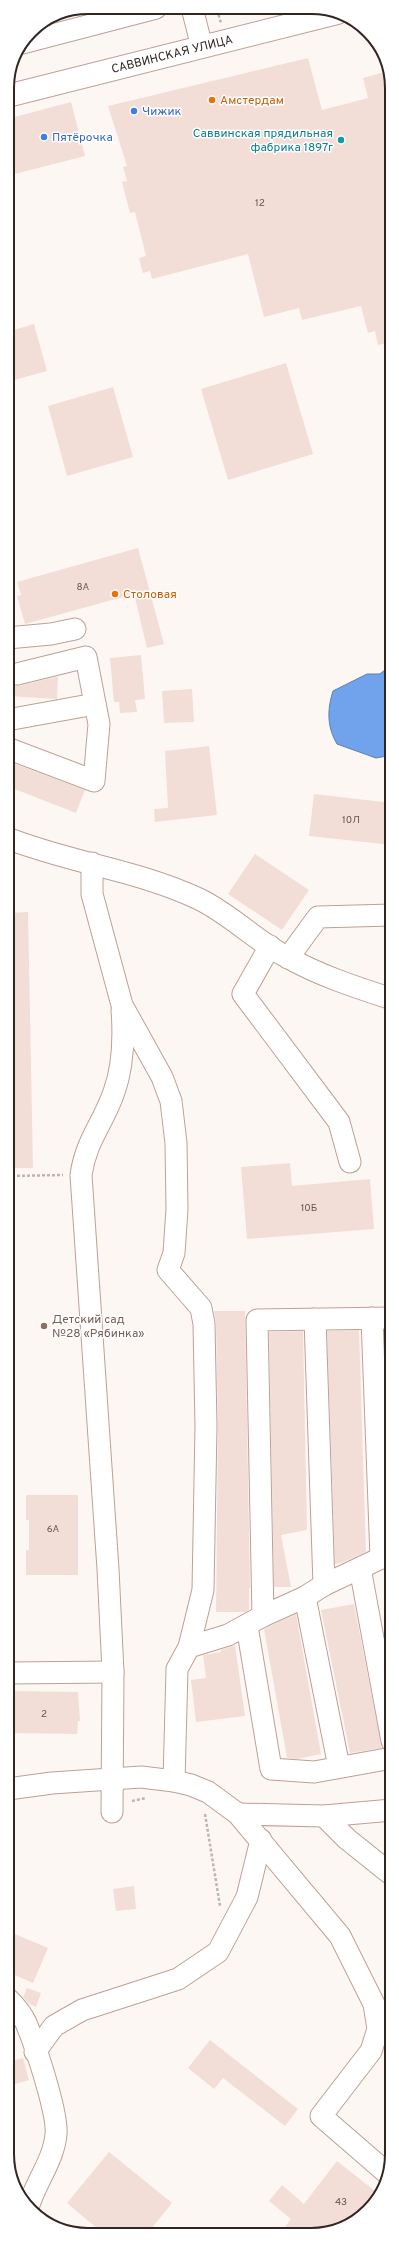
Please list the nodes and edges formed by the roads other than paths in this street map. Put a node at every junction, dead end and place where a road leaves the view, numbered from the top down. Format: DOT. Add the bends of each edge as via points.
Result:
graph roads {
  1 [pos="133,14"];
  2 [pos="194,14"];
  3 [pos="327,16"];
  4 [pos="31,41"];
  5 [pos="202,47"];
  6 [pos="14,94"];
  7 [pos="75,628"];
  8 [pos="14,637"];
  9 [pos="16,674"];
  10 [pos="95,704"];
  11 [pos="14,719"];
  12 [pos="14,751"];
  13 [pos="14,841"];
  14 [pos="92,863"];
  15 [pos="385,915"];
  16 [pos="270,946"];
  17 [pos="288,958"];
  18 [pos="385,997"];
  19 [pos="122,1005"];
  20 [pos="350,1162"];
  21 [pos="382,1318"];
  22 [pos="315,1319"];
  23 [pos="385,1497"];
  24 [pos="385,1557"];
  25 [pos="360,1568"];
  26 [pos="324,1585"];
  27 [pos="305,1597"];
  28 [pos="255,1621"];
  29 [pos="189,1647"];
  30 [pos="113,1672"];
  31 [pos="14,1673"];
  32 [pos="385,1703"];
  33 [pos="385,1759"];
  34 [pos="339,1767"];
  35 [pos="111,1779"];
  36 [pos="174,1781"];
  37 [pos="14,1788"];
  38 [pos="112,1808"];
  39 [pos="385,1811"];
  40 [pos="238,1814"];
  41 [pos="324,1816"];
  42 [pos="261,1840"];
  43 [pos="385,1869"];
  44 [pos="14,2006"];
  45 [pos="35,2052"];
  46 [pos="383,2170"];
  47 [pos="31,2201"];
  1 -- 4 [label="street"];
  2 -- 5 [label="street"];
  3 -- 5 [label="main road, САВВИНСКАЯ УЛИЦА"];
  5 -- 6 [label="main road, САВВИНСКАЯ УЛИЦА"];
  7 -- 8 [label="street" via="51,634"];
  9 -- 10 [label="street" via="86,657"];
  10 -- 11 [label="street"];
  10 -- 12 [label="street" via="99,724 94,781"];
  13 -- 14 [label="street"];
  14 -- 16 [label="street" via="136,875 199,899 241,924"];
  14 -- 19 [label="street" via="92,894"];
  15 -- 17 [label="street" via="318,917"];
  16 -- 17 [label="street"];
  16 -- 20 [label="street" via="243,994 339,1122"];
  17 -- 18 [label="street" via="326,976"];
  19 -- 29 [label="street" via="162,1077 171,1101 176,1143 177,1209 174,1253 168,1270 201,1308 204,1324 206,1426 203,1590"];
  19 -- 30 [label="street" via="120,1067 114,1092 89,1142 81,1175"];
  21 -- 22 [label="street"];
  21 -- 23 [label="street"];
  22 -- 26 [label="street"];
  22 -- 28 [label="street" via="257,1320"];
  24 -- 25 [label="street"];
  25 -- 26 [label="street"];
  25 -- 32 [label="street"];
  26 -- 27 [label="street"];
  27 -- 28 [label="street"];
  27 -- 34 [label="street"];
  28 -- 29 [label="street" via="217,1640"];
  28 -- 34 [label="street" via="271,1769 314,1772"];
  29 -- 36 [label="street" via="177,1670"];
  30 -- 31 [label="street"];
  30 -- 35 [label="street"];
  33 -- 34 [label="street"];
  35 -- 36 [label="street" via="141,1777"];
  35 -- 37 [label="street"];
  35 -- 38 [label="street"];
  36 -- 40 [label="street" via="208,1792"];
  39 -- 41 [label="street"];
  40 -- 41 [label="street"];
  40 -- 42 [label="street"];
  41 -- 43 [label="street" via="347,1839"];
  42 -- 45 [label="street" via="247,1897 218,1952 178,1979 82,2010 54,2026"];
  42 -- 46 [label="street" via="340,1936 374,2004 378,2029 371,2051 321,2116"];
  44 -- 45 [label="street" via="26,2024"];
  45 -- 47 [label="street" via="54,2115 56,2134"];
}
